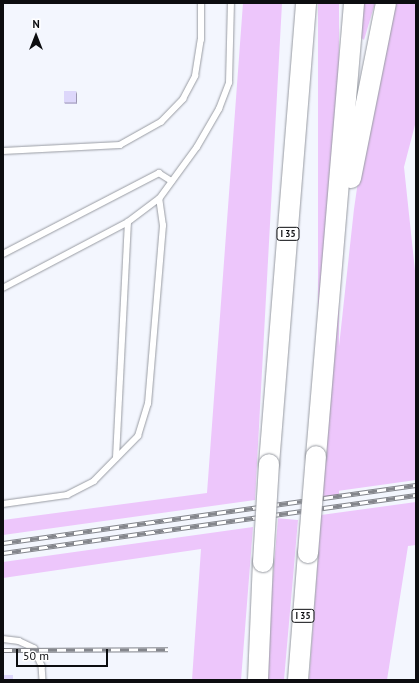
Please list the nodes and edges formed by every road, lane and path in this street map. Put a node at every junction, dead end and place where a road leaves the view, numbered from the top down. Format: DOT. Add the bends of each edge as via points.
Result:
graph roads {
  1 [pos="201,3"];
  2 [pos="231,3"];
  3 [pos="293,3"];
  4 [pos="306,3"];
  5 [pos="354,3"];
  6 [pos="386,3"];
  7 [pos="3,151"];
  8 [pos="172,181"];
  9 [pos="159,199"];
  10 [pos="128,222"];
  11 [pos="287,248"];
  12 [pos="3,254"];
  13 [pos="332,282"];
  14 [pos="3,288"];
  15 [pos="116,458"];
  16 [pos="3,504"];
  17 [pos="3,640"];
  18 [pos="42,680"];
  19 [pos="258,680"];
  20 [pos="298,680"];
  1 -- 7 [label="lane" via="201,40 195,76 183,99 161,122 120,145"];
  2 -- 8 [label="lane" via="229,83 220,109"];
  3 -- 11 [label="highway"];
  4 -- 11 [label="highway, I 35"];
  5 -- 13 [label="highway, I 35"];
  6 -- 13 [label="highway"];
  8 -- 9 [label="lane"];
  8 -- 12 [label="lane" via="159,173"];
  9 -- 10 [label="lane"];
  9 -- 15 [label="lane" via="163,226 148,404 138,436"];
  10 -- 14 [label="lane"];
  10 -- 15 [label="lane"];
  11 -- 19 [label="highway, I 35, bridge" via="263,562"];
  13 -- 20 [label="highway, I 35, bridge"];
  15 -- 16 [label="lane" via="94,482 67,494"];
  17 -- 18 [label="lane" via="19,641 34,648 42,666"];
}
